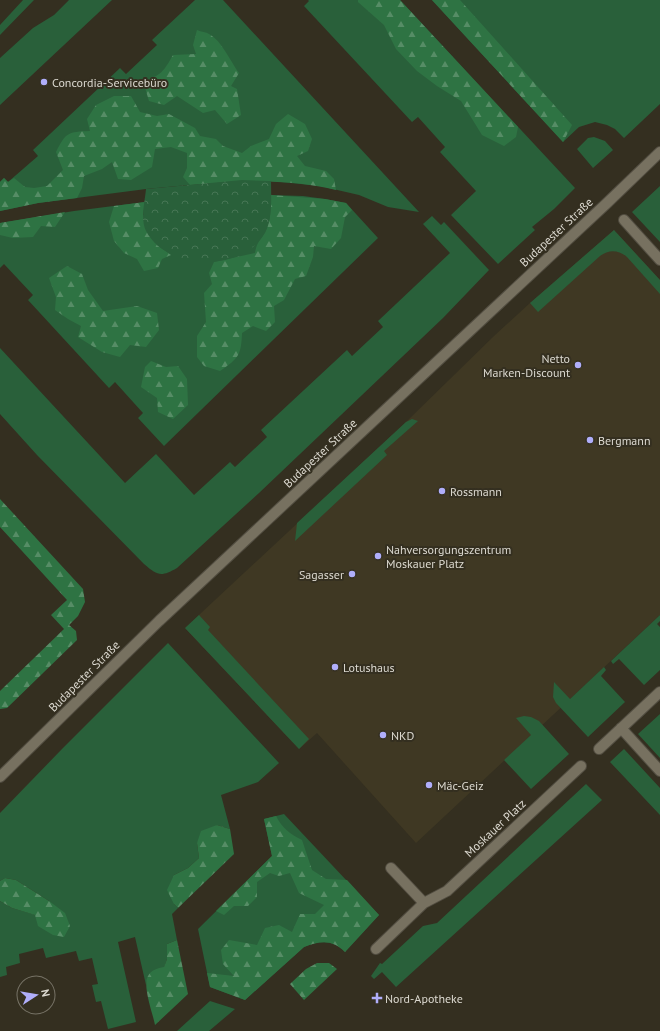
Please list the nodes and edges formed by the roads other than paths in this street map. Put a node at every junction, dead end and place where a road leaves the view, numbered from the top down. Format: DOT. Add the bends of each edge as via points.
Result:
graph roads {
  1 [pos="660,152"];
  2 [pos="624,220"];
  3 [pos="660,260"];
  4 [pos="660,692"];
  5 [pos="620,728"];
  6 [pos="599,749"];
  7 [pos="581,766"];
  8 [pos="660,771"];
  9 [pos="0,777"];
  10 [pos="391,868"];
  11 [pos="424,903"];
  12 [pos="376,949"];
  1 -- 9 [label="street, Budapester Straße" via="159,621"];
  2 -- 3 [label="street"];
  4 -- 5 [label="street"];
  5 -- 6 [label="street"];
  5 -- 8 [label="street"];
  7 -- 11 [label="street, Moskauer Platz" via="447,891"];
  10 -- 11 [label="street"];
  11 -- 12 [label="street, Moskauer Platz"];
}
